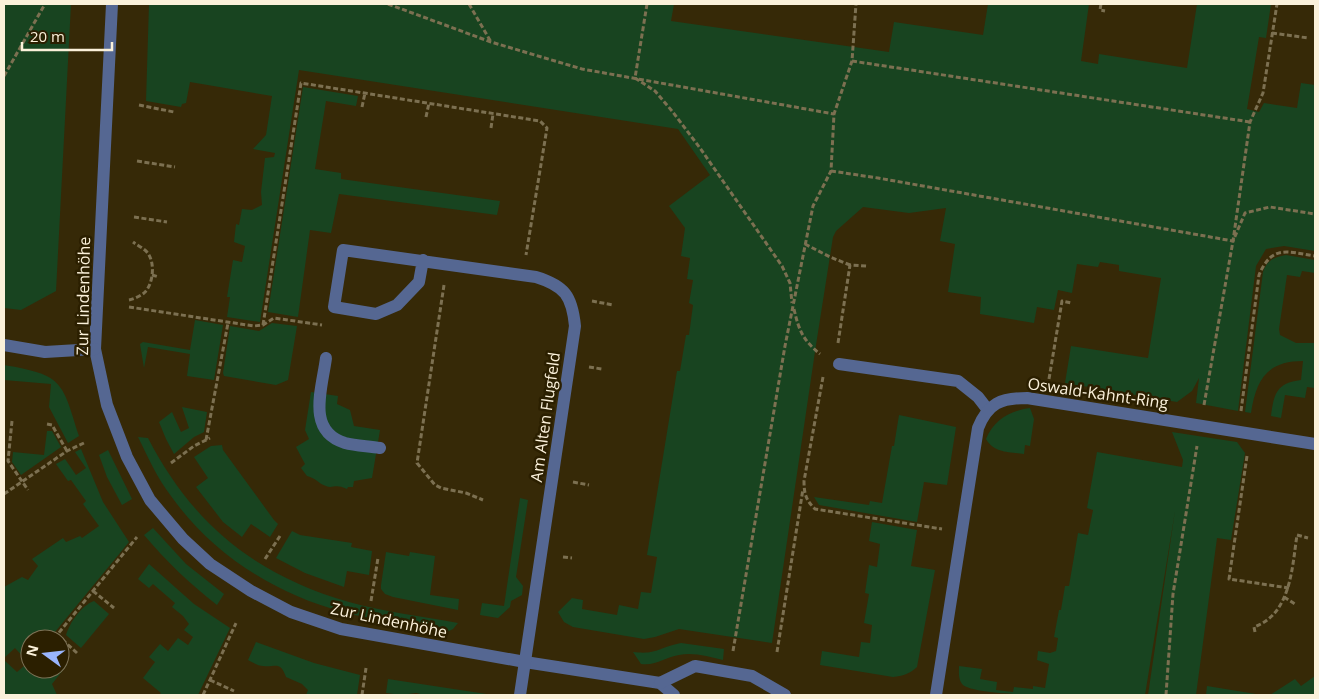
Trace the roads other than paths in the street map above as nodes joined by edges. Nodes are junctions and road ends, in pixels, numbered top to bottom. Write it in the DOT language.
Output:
graph roads {
  1 [pos="112,4"];
  2 [pos="423,260"];
  3 [pos="4,346"];
  4 [pos="95,349"];
  5 [pos="326,358"];
  6 [pos="839,364"];
  7 [pos="988,410"];
  8 [pos="1315,444"];
  9 [pos="380,448"];
  10 [pos="525,662"];
  11 [pos="660,683"];
  12 [pos="520,695"];
  13 [pos="674,695"];
  14 [pos="785,695"];
  15 [pos="936,695"];
  1 -- 4 [label="street, Zur Lindenhöhe"];
  2 -- 2 [label="street, Am Alten Flugfeld"];
  2 -- 10 [label="street, Am Alten Flugfeld"];
  3 -- 4 [label="street"];
  4 -- 10 [label="street, Zur Lindenhöhe"];
  5 -- 9 [label="street"];
  6 -- 7 [label="street"];
  7 -- 8 [label="street, Oswald-Kahnt-Ring"];
  7 -- 15 [label="street"];
  10 -- 11 [label="street, Zur Lindenhöhe"];
  10 -- 12 [label="street, Am Alten Flugfeld"];
  11 -- 13 [label="street"];
  11 -- 14 [label="street"];
}
